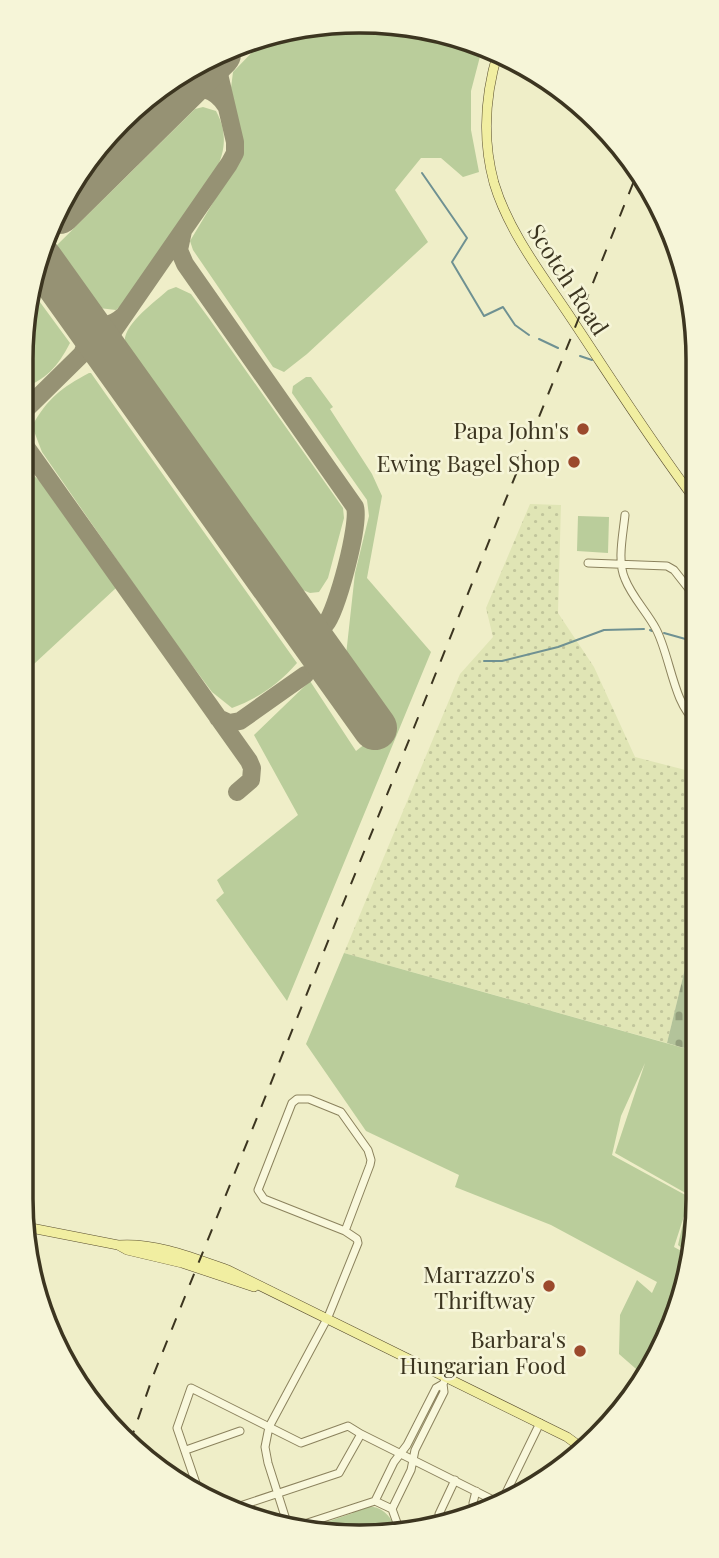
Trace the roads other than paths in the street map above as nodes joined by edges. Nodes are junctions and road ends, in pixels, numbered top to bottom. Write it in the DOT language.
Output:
graph roads {
  1 [pos="495,63"];
  2 [pos="686,483"];
  3 [pos="625,515"];
  4 [pos="588,563"];
  5 [pos="621,564"];
  6 [pos="686,585"];
  7 [pos="686,713"];
  8 [pos="35,1229"];
  9 [pos="345,1231"];
  10 [pos="328,1317"];
  11 [pos="445,1380"];
  12 [pos="540,1423"];
  13 [pos="268,1427"];
  14 [pos="240,1431"];
  15 [pos="361,1434"];
  16 [pos="576,1443"];
  17 [pos="186,1450"];
  18 [pos="402,1453"];
  19 [pos="413,1459"];
  20 [pos="455,1480"];
  21 [pos="196,1481"];
  22 [pos="506,1490"];
  23 [pos="477,1492"];
  24 [pos="278,1494"];
  25 [pos="490,1497"];
  26 [pos="375,1501"];
  27 [pos="246,1504"];
  28 [pos="473,1504"];
  29 [pos="392,1509"];
  30 [pos="439,1515"];
  31 [pos="285,1516"];
  32 [pos="313,1521"];
  33 [pos="397,1522"];
  1 -- 2 [label="main road, Scotch Road"];
  3 -- 5 [label="street"];
  4 -- 5 [label="street"];
  5 -- 6 [label="street"];
  5 -- 7 [label="street"];
  8 -- 10 [label="main road"];
  9 -- 9 [label="street"];
  9 -- 10 [label="street"];
  10 -- 11 [label="main road"];
  10 -- 13 [label="street"];
  11 -- 12 [label="main road"];
  11 -- 18 [label="street"];
  11 -- 19 [label="street"];
  12 -- 16 [label="main road"];
  12 -- 22 [label="street"];
  13 -- 15 [label="street"];
  13 -- 17 [label="street"];
  13 -- 24 [label="street"];
  14 -- 17 [label="street"];
  15 -- 18 [label="street"];
  15 -- 24 [label="street"];
  17 -- 21 [label="street"];
  18 -- 19 [label="street"];
  18 -- 26 [label="street"];
  19 -- 20 [label="street"];
  19 -- 29 [label="street"];
  20 -- 23 [label="street"];
  20 -- 30 [label="street"];
  23 -- 25 [label="street"];
  23 -- 28 [label="street"];
  24 -- 27 [label="street"];
  24 -- 31 [label="street"];
  26 -- 29 [label="street"];
  26 -- 32 [label="street"];
  29 -- 33 [label="street"];
}
